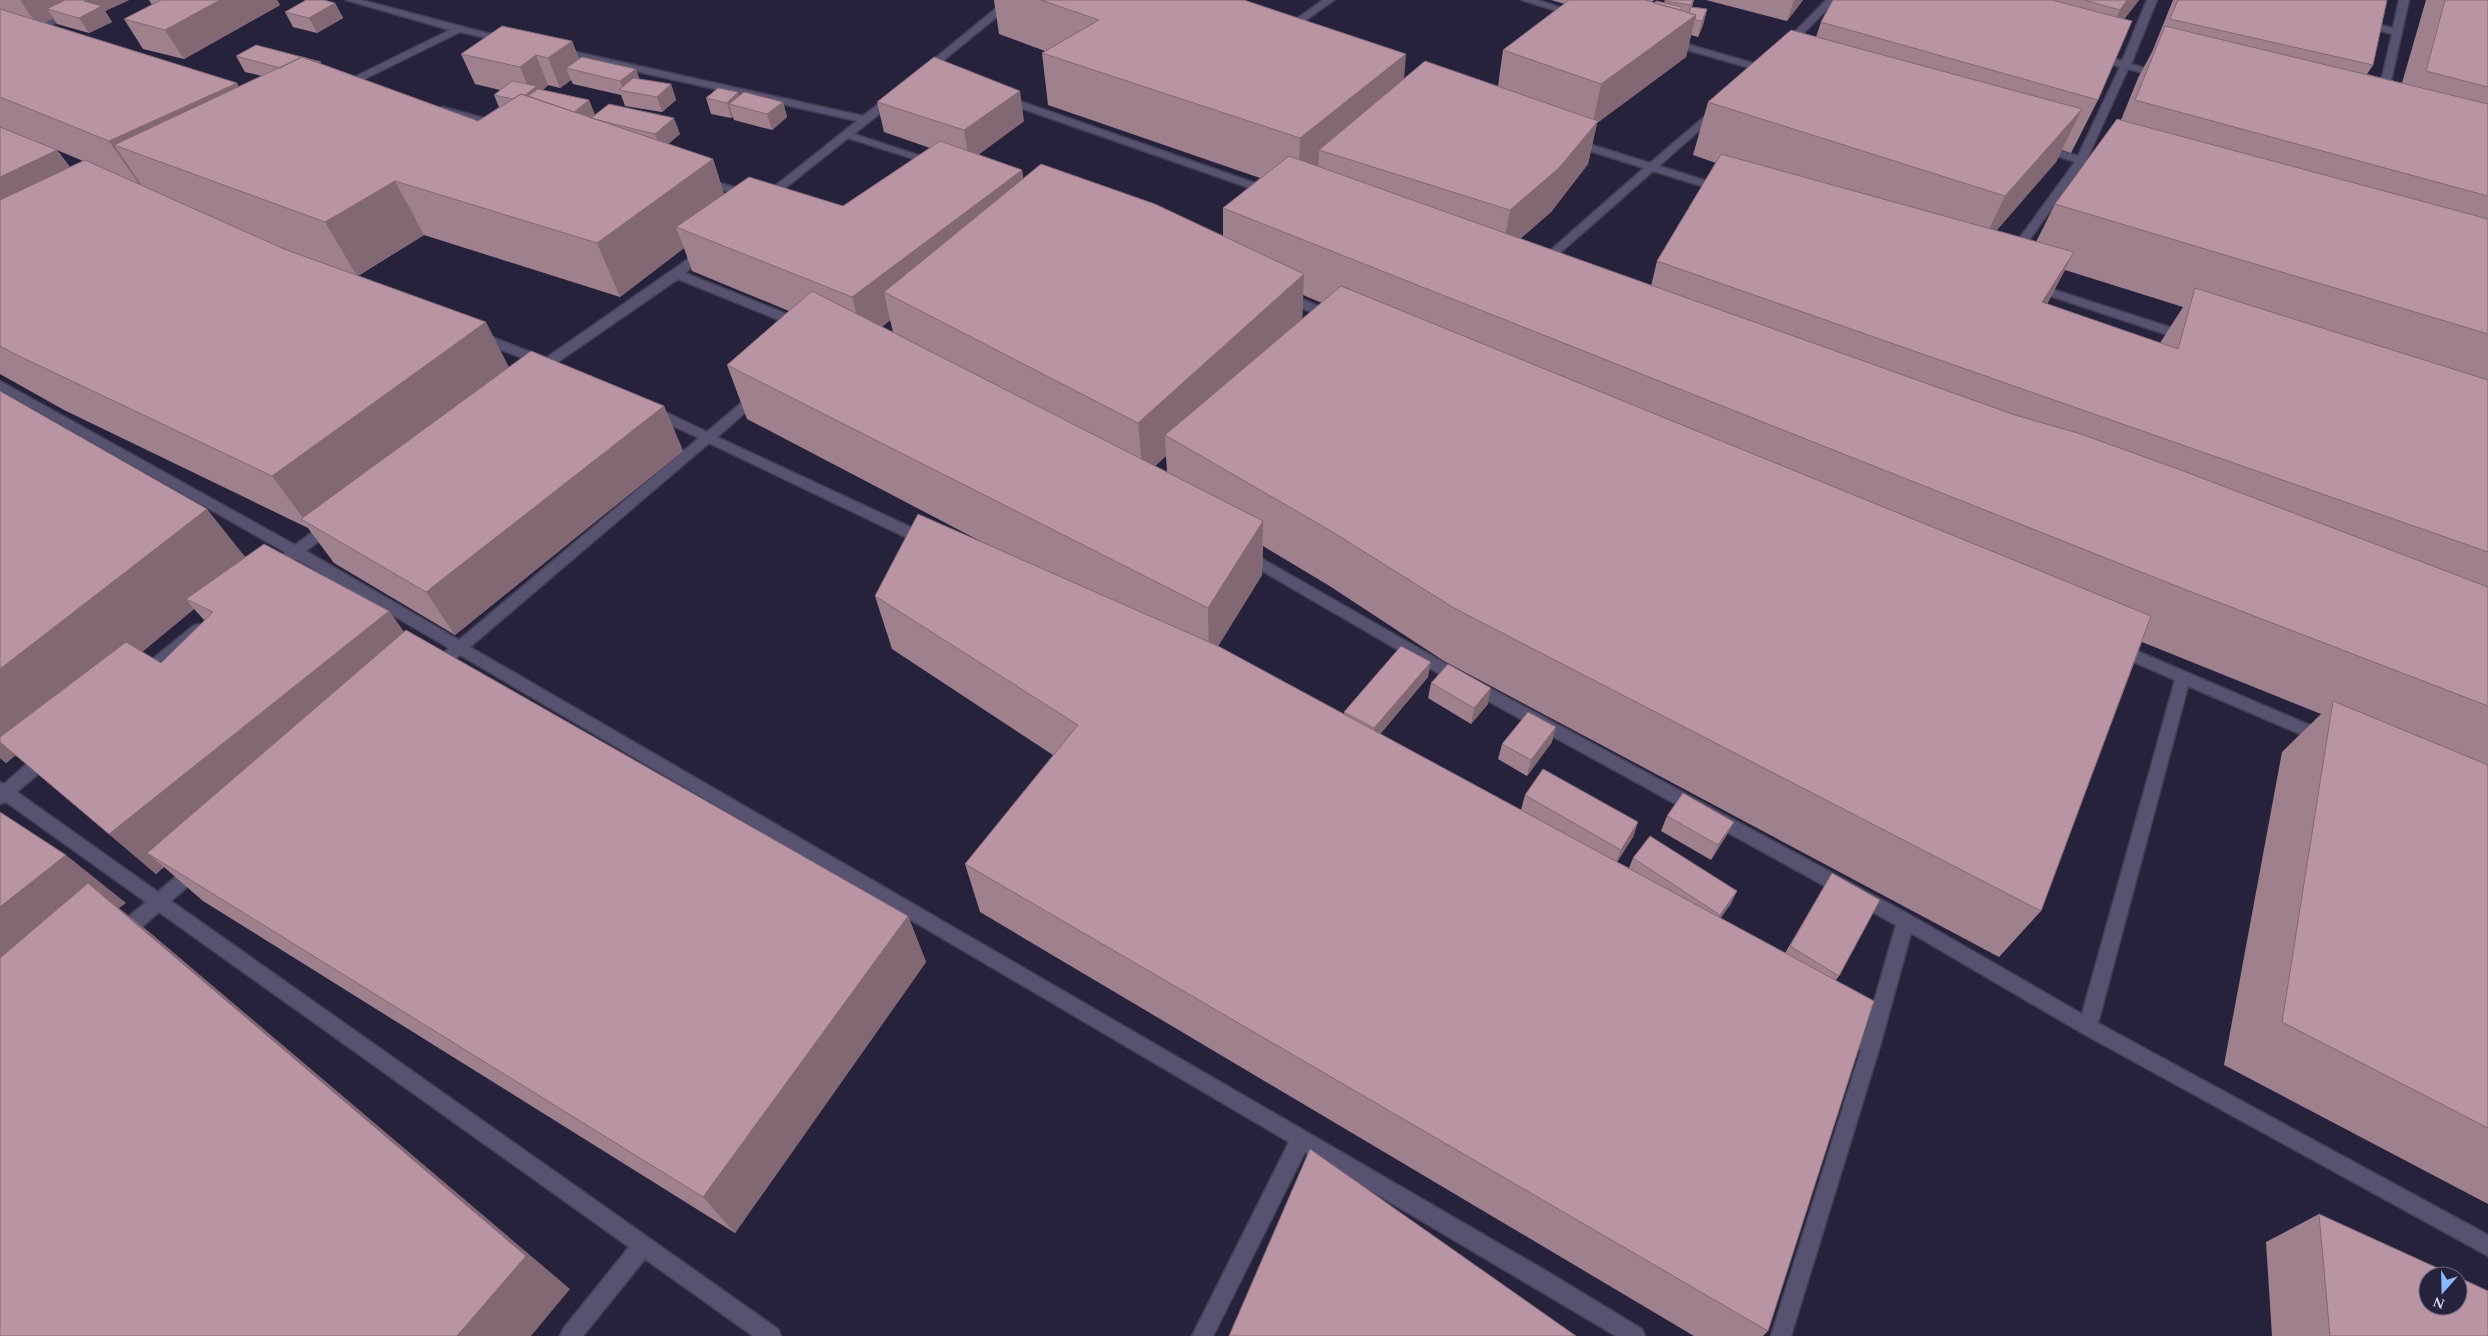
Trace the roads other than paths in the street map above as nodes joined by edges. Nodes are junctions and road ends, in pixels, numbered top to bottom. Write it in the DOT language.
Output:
graph roads {
  1 [pos="98,0"];
  2 [pos="351,0"];
  3 [pos="1012,0"];
  4 [pos="1329,0"];
  5 [pos="1527,0"];
  6 [pos="1831,0"];
  7 [pos="2152,0"];
  8 [pos="2404,0"];
  9 [pos="1584,16"];
  10 [pos="2349,21"];
  11 [pos="459,29"];
  12 [pos="7,32"];
  13 [pos="2397,32"];
  14 [pos="22,36"];
  15 [pos="1660,38"];
  16 [pos="1273,40"];
  17 [pos="41,42"];
  18 [pos="517,42"];
  19 [pos="0,47"];
  20 [pos="546,48"];
  21 [pos="2088,55"];
  22 [pos="1767,65"];
  23 [pos="2125,66"];
  24 [pos="926,74"];
  25 [pos="1782,74"];
  26 [pos="2172,77"];
  27 [pos="348,84"];
  28 [pos="367,89"];
  29 [pos="903,90"];
  30 [pos="330,92"];
  31 [pos="991,94"];
  32 [pos="1726,102"];
  33 [pos="433,107"];
  34 [pos="2379,109"];
  35 [pos="866,120"];
  36 [pos="509,128"];
  37 [pos="848,135"];
  38 [pos="1558,138"];
  39 [pos="2025,144"];
  40 [pos="2081,160"];
  41 [pos="950,167"];
  42 [pos="1650,167"];
  43 [pos="2119,171"];
  44 [pos="689,178"];
  45 [pos="1736,193"];
  46 [pos="1280,196"];
  47 [pos="714,243"];
  48 [pos="2009,260"];
  49 [pos="677,274"];
  50 [pos="1529,274"];
  51 [pos="2017,282"];
  52 [pos="1269,290"];
  53 [pos="1333,320"];
  54 [pos="817,331"];
  55 [pos="473,334"];
  56 [pos="2196,340"];
  57 [pos="547,363"];
  58 [pos="565,372"];
  59 [pos="531,375"];
  60 [pos="0,385"];
  61 [pos="768,386"];
  62 [pos="637,404"];
  63 [pos="709,437"];
  64 [pos="343,516"];
  65 [pos="1232,546"];
  66 [pos="943,548"];
  67 [pos="296,552"];
  68 [pos="280,564"];
  69 [pos="210,620"];
  70 [pos="2105,644"];
  71 [pos="459,647"];
  72 [pos="2183,677"];
  73 [pos="422,679"];
  74 [pos="133,683"];
  75 [pos="2336,742"];
  76 [pos="57,747"];
  77 [pos="2,793"];
  78 [pos="210,857"];
  79 [pos="157,902"];
  80 [pos="1906,921"];
  81 [pos="107,946"];
  82 [pos="1828,1022"];
  83 [pos="2088,1027"];
  84 [pos="1871,1046"];
  85 [pos="1301,1139"];
  86 [pos="643,1246"];
  87 [pos="2488,1246"];
  88 [pos="570,1336"];
  89 [pos="770,1336"];
  90 [pos="1202,1336"];
  91 [pos="1635,1336"];
  92 [pos="1781,1336"];
  1 -- 14 [label="street"];
  2 -- 11 [label="street"];
  3 -- 24 [label="street"];
  4 -- 16 [label="street"];
  5 -- 9 [label="street"];
  6 -- 22 [label="street"];
  7 -- 23 [label="street"];
  8 -- 13 [label="street"];
  10 -- 13 [label="street"];
  11 -- 18 [label="street"];
  11 -- 27 [label="street"];
  12 -- 14 [label="street"];
  13 -- 34 [label="street"];
  14 -- 17 [label="street"];
  14 -- 19 [label="street"];
  15 -- 22 [label="street"];
  20 -- 35 [label="street"];
  21 -- 23 [label="street"];
  22 -- 25 [label="street"];
  23 -- 26 [label="street"];
  23 -- 40 [label="street"];
  27 -- 28 [label="street"];
  27 -- 30 [label="street"];
  29 -- 35 [label="street"];
  31 -- 46 [label="street"];
  32 -- 42 [label="street"];
  33 -- 36 [label="street"];
  35 -- 37 [label="street"];
  37 -- 41 [label="street"];
  37 -- 44 [label="street"];
  38 -- 42 [label="street"];
  39 -- 40 [label="street"];
  40 -- 43 [label="street"];
  40 -- 48 [label="street"];
  42 -- 45 [label="street"];
  42 -- 50 [label="street"];
  47 -- 49 [label="street"];
  49 -- 54 [label="street"];
  49 -- 57 [label="street"];
  51 -- 56 [label="street"];
  52 -- 53 [label="street"];
  55 -- 57 [label="street"];
  57 -- 58 [label="street"];
  57 -- 59 [label="street"];
  60 -- 67 [label="street"];
  61 -- 63 [label="street"];
  62 -- 63 [label="street"];
  63 -- 66 [label="street"];
  63 -- 71 [label="street"];
  64 -- 67 [label="street"];
  65 -- 80 [label="street"];
  67 -- 68 [label="street"];
  67 -- 71 [label="street"];
  69 -- 74 [label="street"];
  70 -- 72 [label="street"];
  71 -- 73 [label="street"];
  71 -- 85 [label="street"];
  72 -- 75 [label="street"];
  72 -- 83 [label="street"];
  76 -- 77 [label="street"];
  77 -- 79 [label="street"];
  78 -- 79 [label="street"];
  79 -- 81 [label="street"];
  79 -- 86 [label="street"];
  80 -- 83 [label="street"];
  80 -- 84 [label="street"];
  82 -- 84 [label="street"];
  83 -- 87 [label="street"];
  84 -- 92 [label="street"];
  85 -- 90 [label="street"];
  85 -- 91 [label="street"];
  86 -- 88 [label="street"];
  86 -- 89 [label="street"];
}
